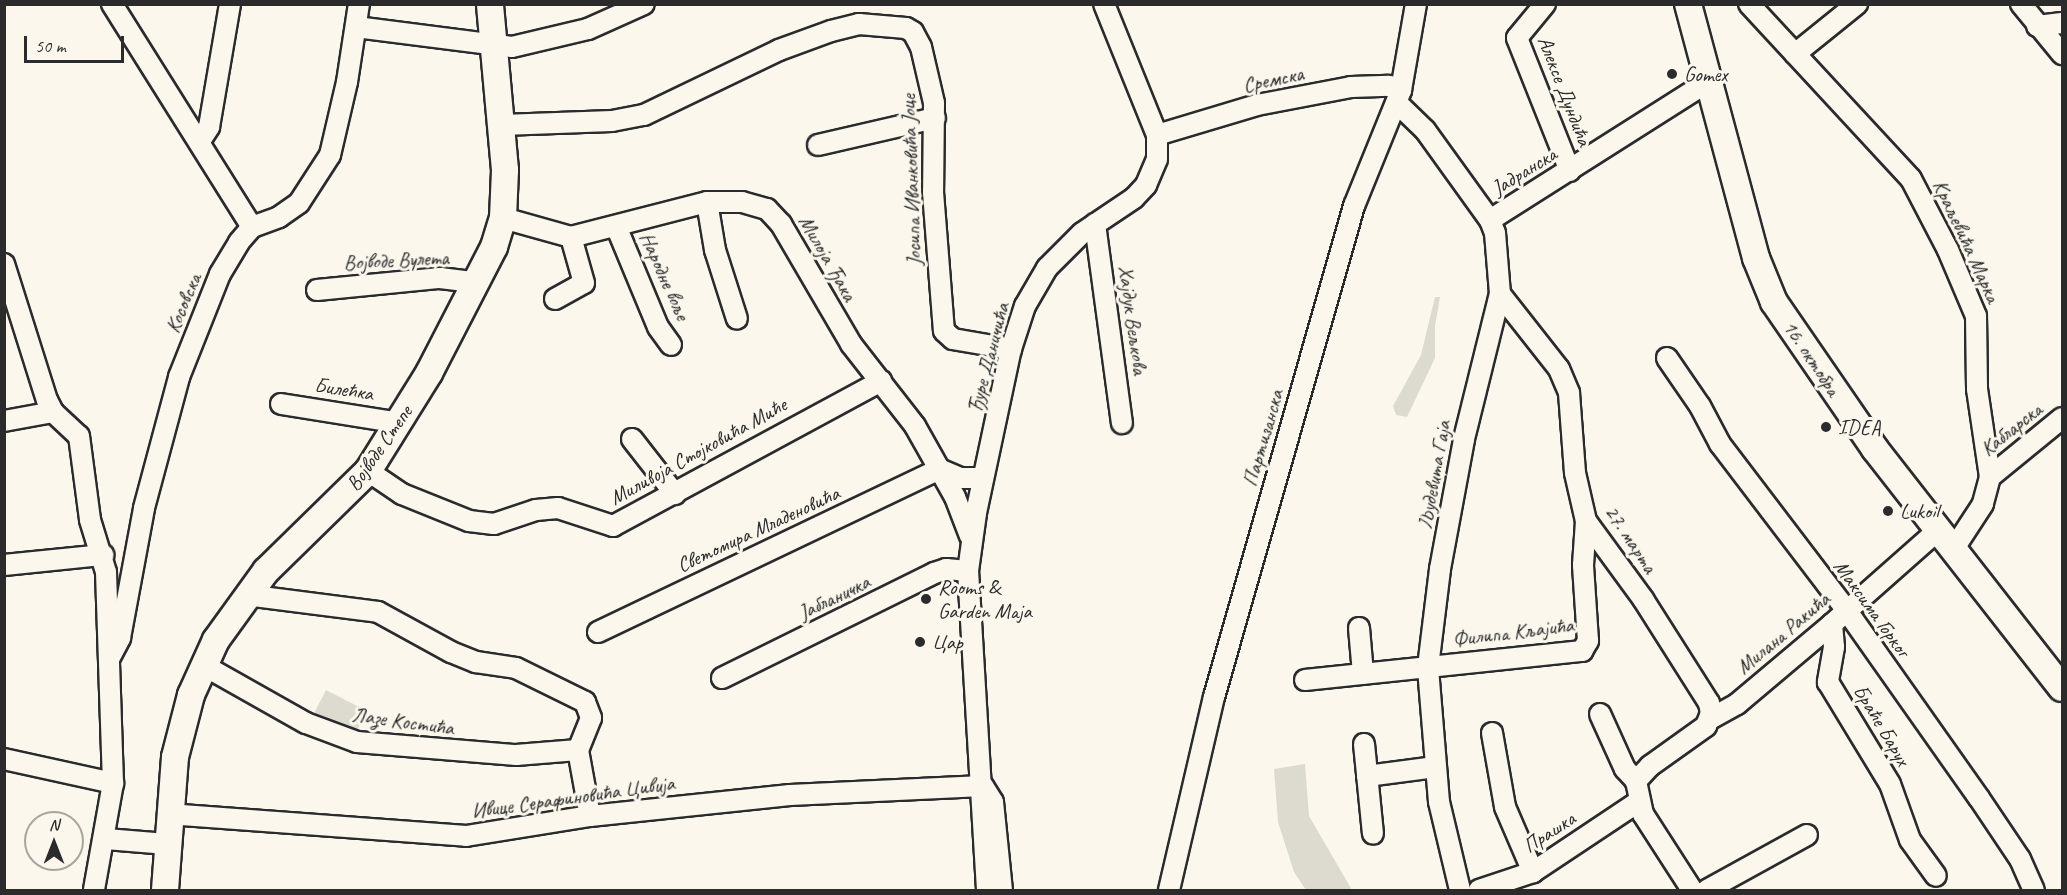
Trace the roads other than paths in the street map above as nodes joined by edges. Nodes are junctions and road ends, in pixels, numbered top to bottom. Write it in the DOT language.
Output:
graph roads {
  1 [pos="112,4"];
  2 [pos="230,4"];
  3 [pos="359,4"];
  4 [pos="490,4"];
  5 [pos="644,4"];
  6 [pos="1104,4"];
  7 [pos="1416,4"];
  8 [pos="1545,4"];
  9 [pos="1688,4"];
  10 [pos="1749,4"];
  11 [pos="1857,4"];
  12 [pos="2021,4"];
  13 [pos="2062,23"];
  14 [pos="2037,26"];
  15 [pos="356,27"];
  16 [pos="492,45"];
  17 [pos="1795,54"];
  18 [pos="2062,54"];
  19 [pos="1709,81"];
  20 [pos="1399,97"];
  21 [pos="935,118"];
  22 [pos="502,125"];
  23 [pos="1156,135"];
  24 [pos="200,141"];
  25 [pos="818,145"];
  26 [pos="1570,171"];
  27 [pos="706,202"];
  28 [pos="503,218"];
  29 [pos="1490,220"];
  30 [pos="1095,224"];
  31 [pos="616,226"];
  32 [pos="252,227"];
  33 [pos="571,237"];
  34 [pos="4,264"];
  35 [pos="478,283"];
  36 [pos="317,290"];
  37 [pos="1500,294"];
  38 [pos="555,298"];
  39 [pos="738,319"];
  40 [pos="671,345"];
  41 [pos="1011,350"];
  42 [pos="1667,358"];
  43 [pos="881,381"];
  44 [pos="281,404"];
  45 [pos="53,412"];
  46 [pos="4,421"];
  47 [pos="2061,421"];
  48 [pos="399,423"];
  49 [pos="1122,423"];
  50 [pos="632,439"];
  51 [pos="939,468"];
  52 [pos="368,471"];
  53 [pos="1990,477"];
  54 [pos="983,478"];
  55 [pos="675,494"];
  56 [pos="1586,521"];
  57 [pos="972,540"];
  58 [pos="1945,541"];
  59 [pos="104,555"];
  60 [pos="4,565"];
  61 [pos="968,571"];
  62 [pos="246,595"];
  63 [pos="1840,618"];
  64 [pos="1359,628"];
  65 [pos="598,632"];
  66 [pos="109,659"];
  67 [pos="203,666"];
  68 [pos="1428,667"];
  69 [pos="1363,674"];
  70 [pos="722,678"];
  71 [pos="1305,680"];
  72 [pos="2062,688"];
  73 [pos="1600,714"];
  74 [pos="1710,719"];
  75 [pos="1492,733"];
  76 [pos="1364,744"];
  77 [pos="578,750"];
  78 [pos="4,759"];
  79 [pos="1435,767"];
  80 [pos="1367,776"];
  81 [pos="1636,781"];
  82 [pos="113,783"];
  83 [pos="983,786"];
  84 [pos="1638,802"];
  85 [pos="168,814"];
  86 [pos="590,816"];
  87 [pos="1373,834"];
  88 [pos="1808,834"];
  89 [pos="105,839"];
  90 [pos="167,844"];
  91 [pos="1533,872"];
  92 [pos="1936,876"];
  93 [pos="94,891"];
  94 [pos="165,891"];
  95 [pos="987,891"];
  96 [pos="1002,891"];
  97 [pos="1169,891"];
  98 [pos="1460,891"];
  99 [pos="1479,891"];
  100 [pos="1692,891"];
  101 [pos="1707,891"];
  102 [pos="2034,891"];
  1 -- 24 [label="street"];
  2 -- 24 [label="street"];
  3 -- 15 [label="street"];
  4 -- 16 [label="main road, Војводе Степе"];
  5 -- 16 [label="street"];
  6 -- 23 [label="street, Ђуре Даничића"];
  7 -- 20 [label="street, Партизанска"];
  8 -- 26 [label="street, Алексе Дундића"];
  9 -- 19 [label="main road, 16. октобра"];
  10 -- 17 [label="street, Краљевића Марка"];
  11 -- 17 [label="street"];
  12 -- 14 [label="street"];
  13 -- 14 [label="street"];
  14 -- 18 [label="street"];
  15 -- 16 [label="street"];
  15 -- 32 [label="street"];
  16 -- 22 [label="main road, Војводе Степе"];
  17 -- 53 [label="street, Краљевића Марка"];
  19 -- 26 [label="street, Јадранска"];
  19 -- 58 [label="main road, 16. октобра"];
  20 -- 23 [label="street, Сремска"];
  20 -- 29 [label="street, Јадранска"];
  20 -- 97 [label="street, Партизанска"];
  21 -- 22 [label="street, Јосипа Иванковића Јоце"];
  21 -- 25 [label="street"];
  21 -- 41 [label="street, Јосипа Иванковића Јоце"];
  22 -- 28 [label="main road, Војводе Степе"];
  23 -- 30 [label="street, Ђуре Даничића"];
  24 -- 32 [label="street"];
  26 -- 29 [label="street, Јадранска"];
  27 -- 31 [label="street, Милоја Ђака"];
  27 -- 39 [label="street"];
  27 -- 43 [label="street, Милоја Ђака"];
  28 -- 33 [label="street, Милоја Ђака"];
  28 -- 35 [label="main road, Војводе Степе"];
  29 -- 37 [label="street"];
  30 -- 41 [label="street, Ђуре Даничића"];
  30 -- 49 [label="street, Хајдук Вељкова"];
  31 -- 33 [label="street, Милоја Ђака"];
  31 -- 40 [label="street, Народне воље"];
  32 -- 66 [label="street, Косовска"];
  33 -- 38 [label="street"];
  34 -- 45 [label="street"];
  35 -- 36 [label="street, Војводе Вулета"];
  35 -- 48 [label="main road, Војводе Степе"];
  37 -- 56 [label="street, 27. марта"];
  37 -- 68 [label="street, Људевита Гаја"];
  41 -- 54 [label="street, Ђуре Даничића"];
  42 -- 63 [label="street, Максима Горког"];
  43 -- 51 [label="street, Милоја Ђака"];
  43 -- 55 [label="street, Миливоја Стојковића Миће"];
  44 -- 48 [label="street, Билећка"];
  45 -- 46 [label="street"];
  45 -- 59 [label="street, Косовска"];
  47 -- 53 [label="street, Кабларска"];
  48 -- 52 [label="main road, Војводе Степе"];
  50 -- 55 [label="street"];
  51 -- 54 [label="street"];
  51 -- 57 [label="street, Милоја Ђака"];
  51 -- 65 [label="street, Светомира Младеновића"];
  52 -- 55 [label="street, Миливоја Стојковића Миће"];
  52 -- 62 [label="main road, Војводе Степе"];
  53 -- 58 [label="street, Краљевића Марка"];
  54 -- 57 [label="street, Ђуре Даничића"];
  56 -- 68 [label="street, Филипа Кљајића"];
  56 -- 74 [label="street, 27. марта"];
  57 -- 61 [label="street, Ђуре Даничића"];
  58 -- 63 [label="street, Милана Ракића"];
  58 -- 72 [label="main road, 16. октобра"];
  59 -- 60 [label="street"];
  59 -- 66 [label="street, Косовска"];
  61 -- 70 [label="street, Јабланичка"];
  61 -- 83 [label="street, Ђуре Даничића"];
  62 -- 67 [label="main road, Војводе Степе"];
  62 -- 77 [label="street"];
  63 -- 74 [label="street, Милана Ракића"];
  63 -- 92 [label="street, Браће Барух"];
  63 -- 102 [label="street, Максима Горког"];
  64 -- 69 [label="street"];
  66 -- 82 [label="street, Косовска"];
  67 -- 77 [label="street, Лазе Костића"];
  67 -- 85 [label="main road, Војводе Степе"];
  68 -- 69 [label="street"];
  68 -- 79 [label="street, Људевита Гаја"];
  69 -- 71 [label="street"];
  73 -- 81 [label="street"];
  74 -- 81 [label="street"];
  75 -- 91 [label="street"];
  76 -- 80 [label="street"];
  77 -- 86 [label="street"];
  78 -- 82 [label="street"];
  79 -- 80 [label="street"];
  79 -- 98 [label="street, Људевита Гаја"];
  80 -- 87 [label="street"];
  81 -- 84 [label="street"];
  82 -- 89 [label="street, Косовска"];
  83 -- 86 [label="street, Ивице Серафиновића Цивија"];
  83 -- 95 [label="street, Ђуре Даничића"];
  83 -- 96 [label="street, Ђуре Даничића"];
  84 -- 91 [label="street, Прашка"];
  84 -- 100 [label="street"];
  85 -- 86 [label="street, Ивице Серафиновића Цивија"];
  85 -- 90 [label="main road, Војводе Степе"];
  88 -- 101 [label="street"];
  89 -- 90 [label="street"];
  89 -- 93 [label="street, Косовска"];
  90 -- 94 [label="main road, Војводе Степе"];
  91 -- 99 [label="street, Прашка"];
}
